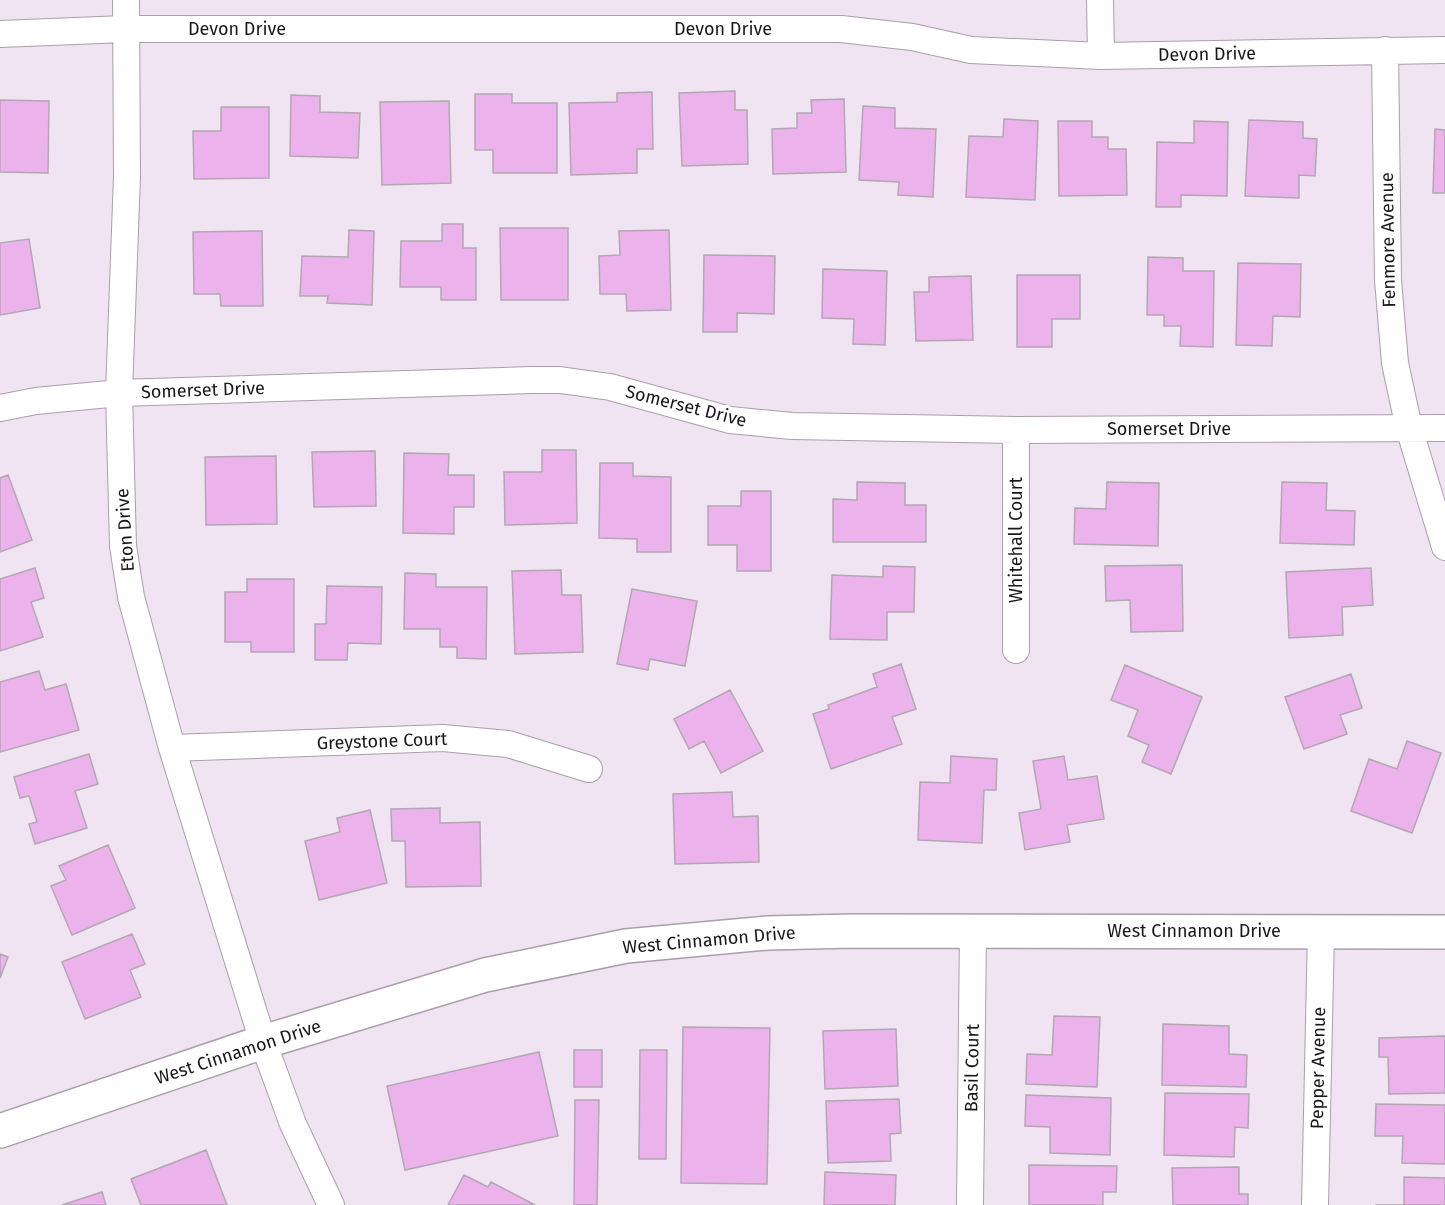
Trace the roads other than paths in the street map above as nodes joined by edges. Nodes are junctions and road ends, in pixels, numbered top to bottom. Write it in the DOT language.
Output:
graph roads {
  1 [pos="126,0"];
  2 [pos="1100,0"];
  3 [pos="125,28"];
  4 [pos="0,34"];
  5 [pos="1385,50"];
  6 [pos="1445,50"];
  7 [pos="1101,56"];
  8 [pos="119,393"];
  9 [pos="0,408"];
  10 [pos="1409,428"];
  11 [pos="1445,428"];
  12 [pos="1016,430"];
  13 [pos="1445,547"];
  14 [pos="1016,650"];
  15 [pos="172,748"];
  16 [pos="589,769"];
  17 [pos="973,930"];
  18 [pos="1321,931"];
  19 [pos="1445,932"];
  20 [pos="263,1042"];
  21 [pos="0,1131"];
  22 [pos="331,1205"];
  23 [pos="970,1205"];
  24 [pos="1315,1205"];
  1 -- 3 [label="street, Eton Drive"];
  2 -- 7 [label="street"];
  3 -- 4 [label="street, Devon Drive"];
  3 -- 7 [label="street, Devon Drive"];
  3 -- 8 [label="street, Eton Drive"];
  5 -- 6 [label="street, Devon Drive"];
  5 -- 7 [label="street, Devon Drive"];
  5 -- 10 [label="street, Fenmore Avenue"];
  8 -- 9 [label="street, Somerset Drive"];
  8 -- 12 [label="street, Somerset Drive"];
  8 -- 15 [label="street, Eton Drive"];
  10 -- 11 [label="street, Somerset Drive"];
  10 -- 12 [label="street, Somerset Drive"];
  10 -- 13 [label="street, Fenmore Avenue"];
  12 -- 14 [label="street, Whitehall Court"];
  15 -- 16 [label="street, Greystone Court"];
  15 -- 20 [label="street, Eton Drive"];
  17 -- 18 [label="main road, West Cinnamon Drive"];
  17 -- 20 [label="main road, West Cinnamon Drive"];
  17 -- 23 [label="street, Basil Court"];
  18 -- 19 [label="main road, West Cinnamon Drive"];
  18 -- 24 [label="street, Pepper Avenue"];
  20 -- 21 [label="main road, West Cinnamon Drive"];
  20 -- 22 [label="street, Eton Drive"];
}
